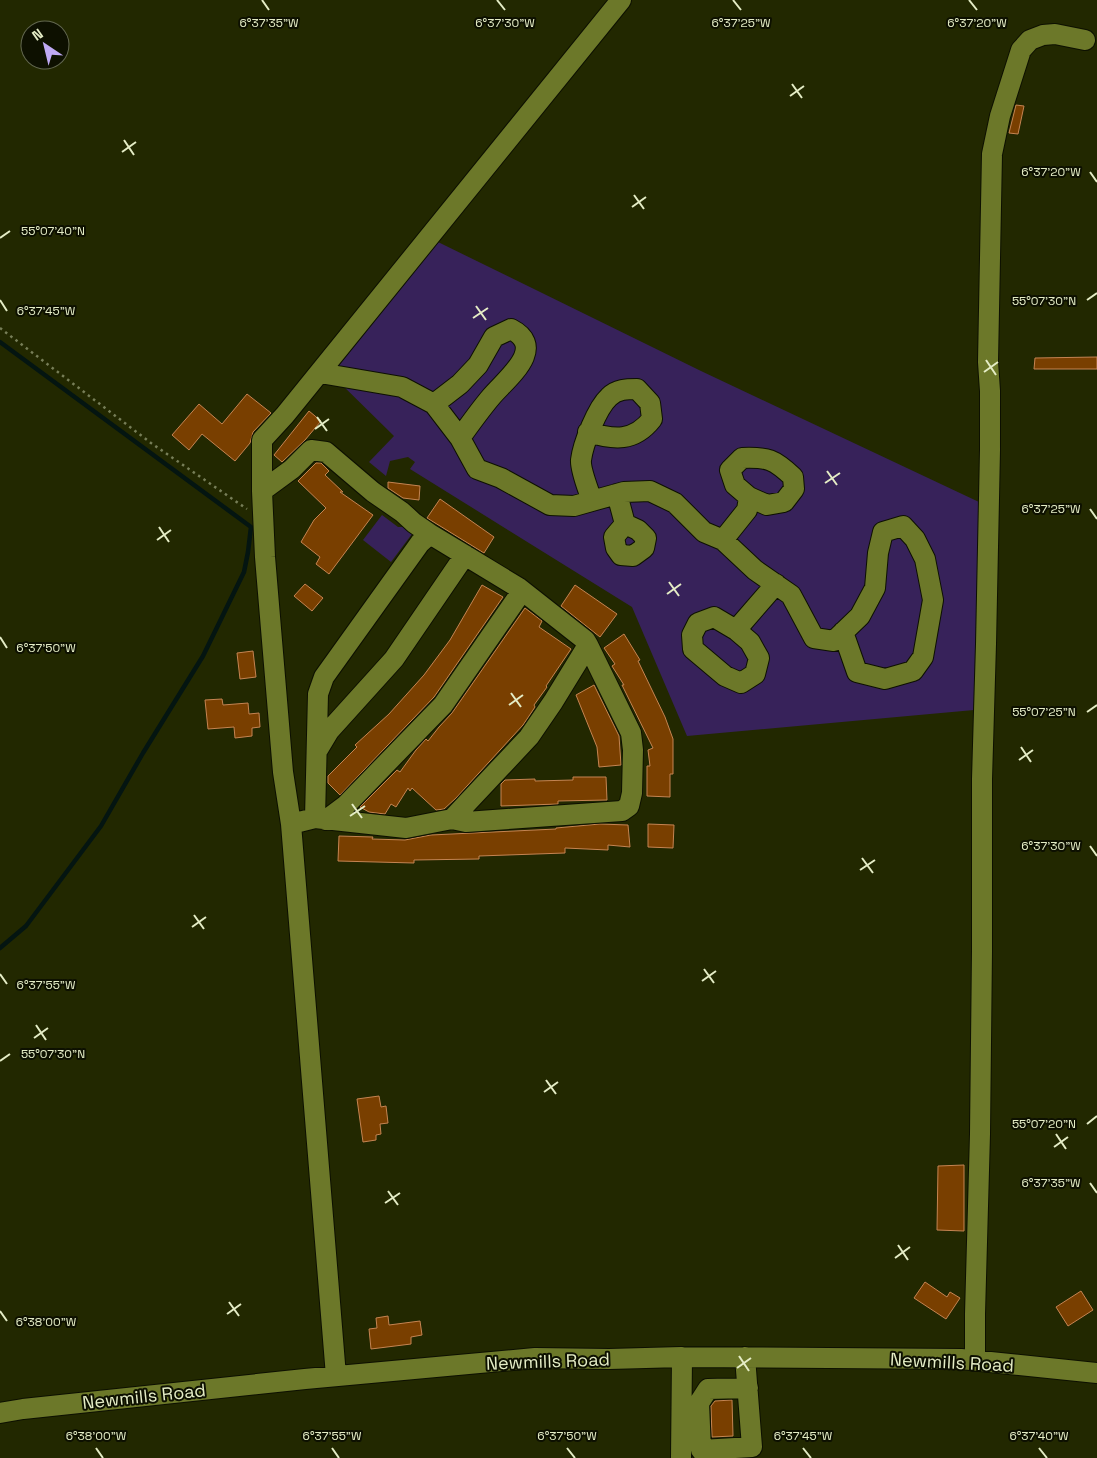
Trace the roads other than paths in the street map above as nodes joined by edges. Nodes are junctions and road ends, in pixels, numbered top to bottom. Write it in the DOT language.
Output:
graph roads {
  1 [pos="621,0"];
  2 [pos="1085,40"];
  3 [pos="320,373"];
  4 [pos="434,404"];
  5 [pos="588,432"];
  6 [pos="460,438"];
  7 [pos="262,491"];
  8 [pos="617,494"];
  9 [pos="749,497"];
  10 [pos="592,501"];
  11 [pos="625,524"];
  12 [pos="430,534"];
  13 [pos="723,540"];
  14 [pos="465,555"];
  15 [pos="776,584"];
  16 [pos="522,590"];
  17 [pos="736,630"];
  18 [pos="843,632"];
  19 [pos="588,645"];
  20 [pos="317,751"];
  21 [pos="321,819"];
  22 [pos="452,819"];
  23 [pos="291,824"];
  24 [pos="682,1357"];
  25 [pos="745,1357"];
  26 [pos="975,1361"];
  27 [pos="1097,1373"];
  28 [pos="336,1376"];
  29 [pos="748,1388"];
  30 [pos="0,1413"];
  31 [pos="681,1458"];
  1 -- 3 [label="street"];
  2 -- 26 [label="street"];
  3 -- 4 [label="street"];
  3 -- 7 [label="street"];
  4 -- 6 [label="street"];
  4 -- 6 [label="street"];
  5 -- 10 [label="street"];
  6 -- 10 [label="street"];
  7 -- 12 [label="street"];
  7 -- 23 [label="street"];
  8 -- 10 [label="street"];
  8 -- 11 [label="street"];
  8 -- 13 [label="street"];
  9 -- 13 [label="street"];
  12 -- 14 [label="street"];
  12 -- 20 [label="street"];
  13 -- 15 [label="street"];
  14 -- 16 [label="street"];
  14 -- 20 [label="street"];
  15 -- 17 [label="street"];
  15 -- 18 [label="street"];
  16 -- 19 [label="street"];
  16 -- 21 [label="street"];
  18 -- 18 [label="street"];
  19 -- 22 [label="street"];
  19 -- 22 [label="street"];
  20 -- 21 [label="street"];
  21 -- 22 [label="street"];
  21 -- 23 [label="street"];
  23 -- 28 [label="street"];
  24 -- 25 [label="street, Newmills Road"];
  24 -- 28 [label="street, Newmills Road"];
  24 -- 31 [label="street"];
  25 -- 26 [label="street, Newmills Road"];
  25 -- 29 [label="street"];
  26 -- 27 [label="street, Newmills Road"];
  28 -- 30 [label="street, Newmills Road"];
}
